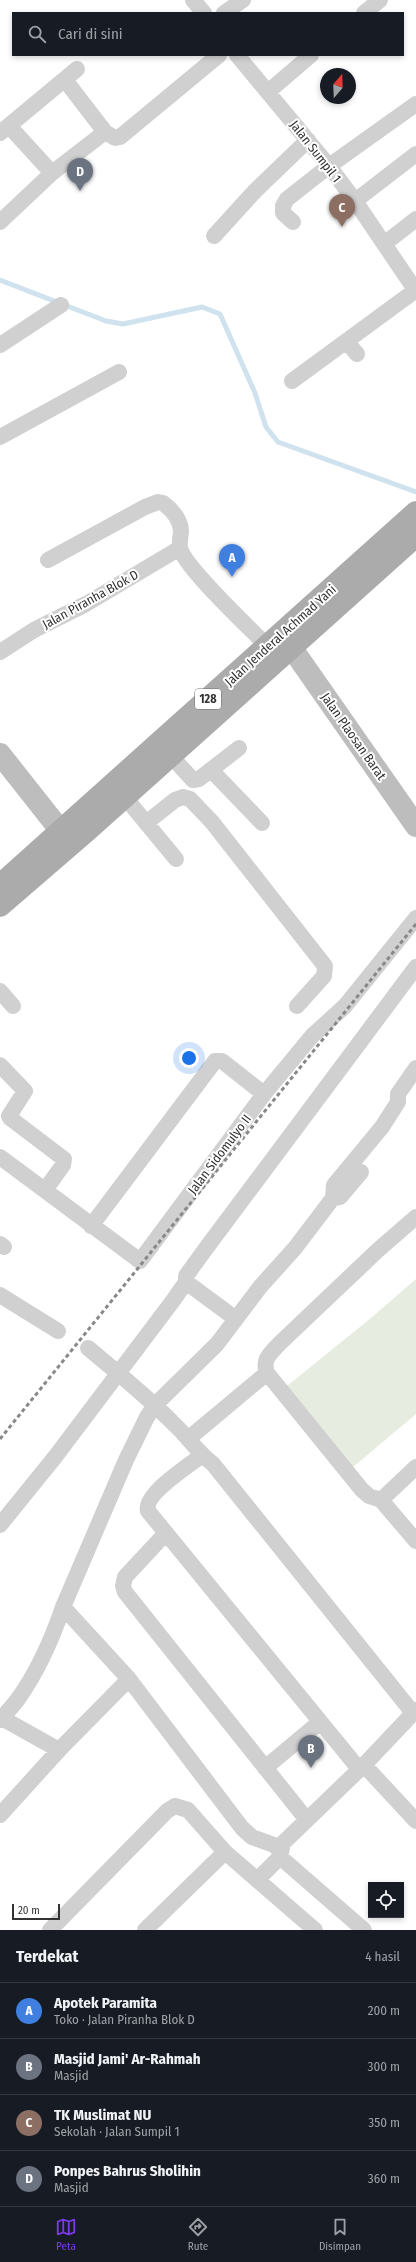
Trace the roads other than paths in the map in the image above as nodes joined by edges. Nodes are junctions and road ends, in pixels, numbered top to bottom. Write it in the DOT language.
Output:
graph roads {
  1 [pos="193,0"];
  2 [pos="243,0"];
  3 [pos="380,0"];
  4 [pos="203,12"];
  5 [pos="225,12"];
  6 [pos="365,12"];
  7 [pos="218,56"];
  8 [pos="238,56"];
  9 [pos="310,56"];
  10 [pos="77,69"];
  11 [pos="65,80"];
  12 [pos="269,91"];
  13 [pos="416,104"];
  14 [pos="4,130"];
  15 [pos="104,132"];
  16 [pos="308,140"];
  17 [pos="416,154"];
  18 [pos="329,166"];
  19 [pos="52,173"];
  20 [pos="356,201"];
  21 [pos="416,219"];
  22 [pos="0,222"];
  23 [pos="293,222"];
  24 [pos="214,236"];
  25 [pos="384,244"];
  26 [pos="416,291"];
  27 [pos="61,305"];
  28 [pos="346,341"];
  29 [pos="0,346"];
  30 [pos="357,354"];
  31 [pos="119,372"];
  32 [pos="292,382"];
  33 [pos="0,437"];
  34 [pos="416,512"];
  35 [pos="416,536"];
  36 [pos="180,548"];
  37 [pos="48,560"];
  38 [pos="267,646"];
  39 [pos="291,647"];
  40 [pos="0,652"];
  41 [pos="239,748"];
  42 [pos="0,754"];
  43 [pos="170,755"];
  44 [pos="212,772"];
  45 [pos="124,796"];
  46 [pos="146,823"];
  47 [pos="262,823"];
  48 [pos="416,826"];
  49 [pos="60,830"];
  50 [pos="176,859"];
  51 [pos="0,885"];
  52 [pos="0,906"];
  53 [pos="416,918"];
  54 [pos="416,967"];
  55 [pos="0,991"];
  56 [pos="13,1006"];
  57 [pos="297,1006"];
  58 [pos="0,1065"];
  59 [pos="416,1068"];
  60 [pos="264,1094"];
  61 [pos="0,1157"];
  62 [pos="361,1172"];
  63 [pos="45,1190"];
  64 [pos="333,1198"];
  65 [pos="416,1217"];
  66 [pos="91,1226"];
  67 [pos="186,1282"];
  68 [pos="0,1295"];
  69 [pos="236,1319"];
  70 [pos="58,1331"];
  71 [pos="88,1348"];
  72 [pos="117,1372"];
  73 [pos="267,1373"];
  74 [pos="155,1405"];
  75 [pos="188,1439"];
  76 [pos="201,1456"];
  77 [pos="416,1467"];
  78 [pos="381,1500"];
  79 [pos="0,1525"];
  80 [pos="166,1533"];
  81 [pos="416,1541"];
  82 [pos="63,1607"];
  83 [pos="129,1679"];
  84 [pos="415,1711"];
  85 [pos="0,1718"];
  86 [pos="320,1722"];
  87 [pos="59,1750"];
  88 [pos="361,1767"];
  89 [pos="265,1768"];
  90 [pos="0,1814"];
  91 [pos="306,1820"];
  92 [pos="416,1821"];
  93 [pos="225,1852"];
  94 [pos="280,1854"];
  95 [pos="257,1880"];
  96 [pos="154,1927"];
  97 [pos="50,1930"];
  98 [pos="315,1930"];
  99 [pos="364,1930"];
  1 -- 4 [label="street"];
  2 -- 5 [label="street"];
  3 -- 6 [label="street"];
  7 -- 15 [label="street"];
  8 -- 12 [label="street, Jalan Sumpil 1"];
  9 -- 12 [label="street"];
  10 -- 11 [label="street"];
  11 -- 14 [label="street"];
  11 -- 15 [label="street"];
  12 -- 16 [label="street, Jalan Sumpil 1"];
  13 -- 18 [label="street"];
  14 -- 19 [label="street"];
  15 -- 19 [label="street"];
  16 -- 18 [label="street, Jalan Sumpil 1"];
  16 -- 24 [label="street"];
  17 -- 20 [label="street"];
  18 -- 20 [label="street, Jalan Sumpil 1"];
  18 -- 23 [label="street"];
  19 -- 22 [label="street"];
  20 -- 25 [label="street, Jalan Sumpil 1"];
  21 -- 25 [label="street"];
  25 -- 26 [label="street, Jalan Sumpil 1"];
  26 -- 28 [label="street"];
  27 -- 29 [label="street"];
  28 -- 30 [label="street"];
  28 -- 32 [label="street"];
  31 -- 33 [label="street"];
  34 -- 38 [label="main road, Jalan Jenderal Achmad Yani / 128"];
  35 -- 39 [label="main road, Jalan Jenderal Achmad Yani / 128"];
  36 -- 37 [label="street"];
  36 -- 38 [label="street"];
  36 -- 40 [label="street, Jalan Piranha Blok D"];
  38 -- 49 [label="main road, Jalan Jenderal Achmad Yani / 128"];
  39 -- 43 [label="main road, Jalan Jenderal Achmad Yani / 128"];
  39 -- 48 [label="street, Jalan Plaosan Barat"];
  41 -- 44 [label="street"];
  42 -- 49 [label="street"];
  43 -- 44 [label="street"];
  43 -- 45 [label="main road, Jalan Jenderal Achmad Yani / 128"];
  44 -- 47 [label="street"];
  45 -- 46 [label="street"];
  45 -- 52 [label="main road, Jalan Jenderal Achmad Yani / 128"];
  46 -- 50 [label="street"];
  46 -- 57 [label="street"];
  49 -- 51 [label="main road, Jalan Jenderal Achmad Yani / 128"];
  53 -- 60 [label="street, Jalan Sidomulyo II"];
  54 -- 67 [label="street"];
  55 -- 56 [label="street"];
  58 -- 63 [label="street"];
  59 -- 64 [label="street"];
  60 -- 66 [label="street"];
  60 -- 66 [label="street, Jalan Sidomulyo II"];
  61 -- 63 [label="street, Jalan Sidomulyo II"];
  62 -- 64 [label="street"];
  63 -- 66 [label="street, Jalan Sidomulyo II"];
  64 -- 69 [label="street"];
  65 -- 73 [label="street"];
  67 -- 69 [label="street"];
  67 -- 72 [label="street"];
  68 -- 70 [label="street"];
  69 -- 74 [label="street"];
  71 -- 72 [label="street"];
  72 -- 74 [label="street"];
  72 -- 79 [label="street"];
  73 -- 75 [label="street"];
  73 -- 78 [label="street"];
  74 -- 75 [label="street"];
  74 -- 82 [label="street"];
  75 -- 76 [label="street"];
  76 -- 80 [label="street"];
  76 -- 84 [label="street"];
  77 -- 78 [label="street"];
  78 -- 81 [label="street"];
  80 -- 86 [label="street"];
  80 -- 89 [label="street"];
  82 -- 83 [label="street"];
  82 -- 85 [label="street"];
  83 -- 87 [label="street"];
  83 -- 94 [label="street"];
  84 -- 88 [label="street"];
  85 -- 87 [label="street"];
  86 -- 88 [label="street"];
  86 -- 89 [label="street"];
  87 -- 90 [label="street"];
  88 -- 91 [label="street"];
  88 -- 92 [label="street"];
  89 -- 91 [label="street"];
  91 -- 94 [label="street"];
  93 -- 95 [label="street"];
  93 -- 96 [label="street"];
  93 -- 97 [label="street"];
  94 -- 95 [label="street"];
  94 -- 99 [label="street"];
  95 -- 98 [label="street"];
}
